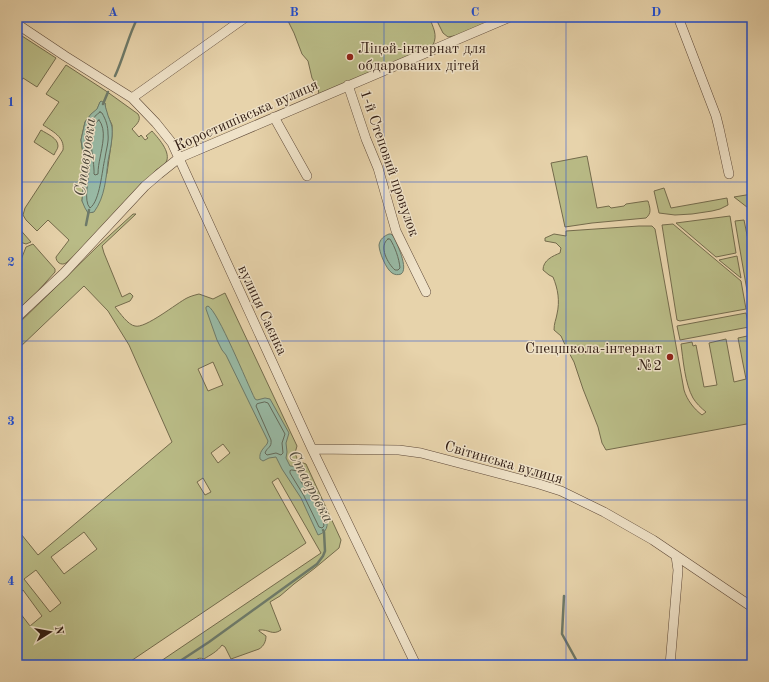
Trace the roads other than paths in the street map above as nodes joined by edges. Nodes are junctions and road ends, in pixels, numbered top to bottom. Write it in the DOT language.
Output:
graph roads {
  1 [pos="246,17"];
  2 [pos="510,17"];
  3 [pos="678,17"];
  4 [pos="17,24"];
  5 [pos="348,86"];
  6 [pos="132,98"];
  7 [pos="274,117"];
  8 [pos="179,158"];
  9 [pos="729,174"];
  10 [pos="307,176"];
  11 [pos="426,292"];
  12 [pos="17,317"];
  13 [pos="312,449"];
  14 [pos="676,556"];
  15 [pos="752,607"];
  16 [pos="416,665"];
  17 [pos="670,665"];
  1 -- 6 [label="street"];
  2 -- 5 [label="street, Коростишівська вулиця"];
  3 -- 9 [label="street"];
  4 -- 6 [label="street, вулиця Саєнка"];
  5 -- 7 [label="street, Коростишівська вулиця"];
  5 -- 11 [label="street, 1-й Степовий провулок"];
  6 -- 8 [label="street, вулиця Саєнка"];
  7 -- 8 [label="street, Коростишівська вулиця"];
  7 -- 10 [label="street"];
  8 -- 12 [label="street, Коростишівська вулиця"];
  8 -- 13 [label="street, вулиця Саєнка"];
  13 -- 14 [label="street, Світинська вулиця"];
  13 -- 16 [label="street, вулиця Саєнка"];
  14 -- 15 [label="street, Світинська вулиця"];
  14 -- 17 [label="street"];
}
